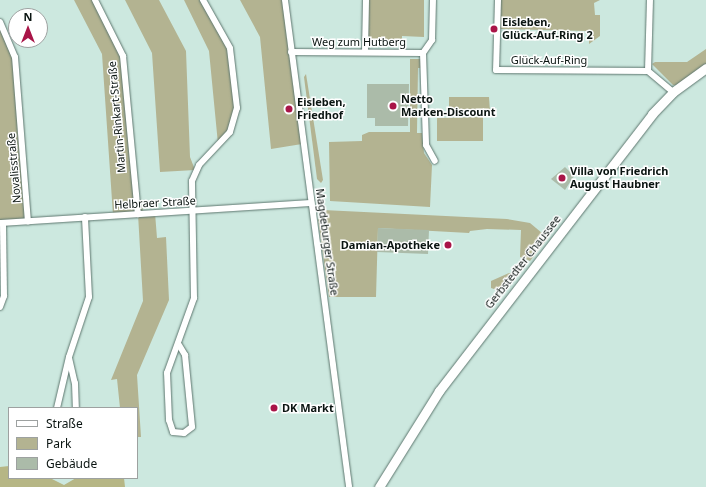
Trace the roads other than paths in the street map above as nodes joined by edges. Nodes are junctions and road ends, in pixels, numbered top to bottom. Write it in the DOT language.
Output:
graph roads {
  1 [pos="94,0"];
  2 [pos="203,0"];
  3 [pos="285,0"];
  4 [pos="366,0"];
  5 [pos="432,0"];
  6 [pos="498,0"];
  7 [pos="650,0"];
  8 [pos="0,22"];
  9 [pos="291,52"];
  10 [pos="365,52"];
  11 [pos="425,52"];
  12 [pos="706,68"];
  13 [pos="648,71"];
  14 [pos="673,92"];
  15 [pos="434,161"];
  16 [pos="311,202"];
  17 [pos="191,211"];
  18 [pos="138,214"];
  19 [pos="85,217"];
  20 [pos="28,221"];
  21 [pos="1,223"];
  22 [pos="0,307"];
  23 [pos="179,346"];
  24 [pos="69,357"];
  25 [pos="57,407"];
  26 [pos="76,407"];
  27 [pos="349,487"];
  28 [pos="379,487"];
  1 -- 18 [label="street, Martin-Rinkart-Straße"];
  2 -- 17 [label="street"];
  3 -- 9 [label="street, Magdeburger Straße"];
  4 -- 10 [label="street"];
  5 -- 11 [label="street"];
  6 -- 13 [label="street, Glück-Auf-Ring"];
  7 -- 13 [label="street"];
  8 -- 20 [label="street, Novalisstraße"];
  9 -- 10 [label="street, Weg zum Hutberg"];
  9 -- 16 [label="street, Magdeburger Straße"];
  10 -- 11 [label="street, Weg zum Hutberg"];
  11 -- 15 [label="street"];
  12 -- 14 [label="main road, Gerbstedter Chaussee"];
  13 -- 14 [label="street"];
  14 -- 28 [label="main road, Gerbstedter Chaussee"];
  16 -- 17 [label="street, Helbraer Straße"];
  16 -- 27 [label="street, Magdeburger Straße"];
  17 -- 18 [label="street, Helbraer Straße"];
  17 -- 23 [label="street"];
  18 -- 19 [label="street, Helbraer Straße"];
  19 -- 20 [label="street, Helbraer Straße"];
  19 -- 24 [label="street"];
  20 -- 21 [label="street, Helbraer Straße"];
  21 -- 22 [label="street"];
  23 -- 23 [label="street"];
  24 -- 25 [label="street"];
  24 -- 26 [label="street"];
}
